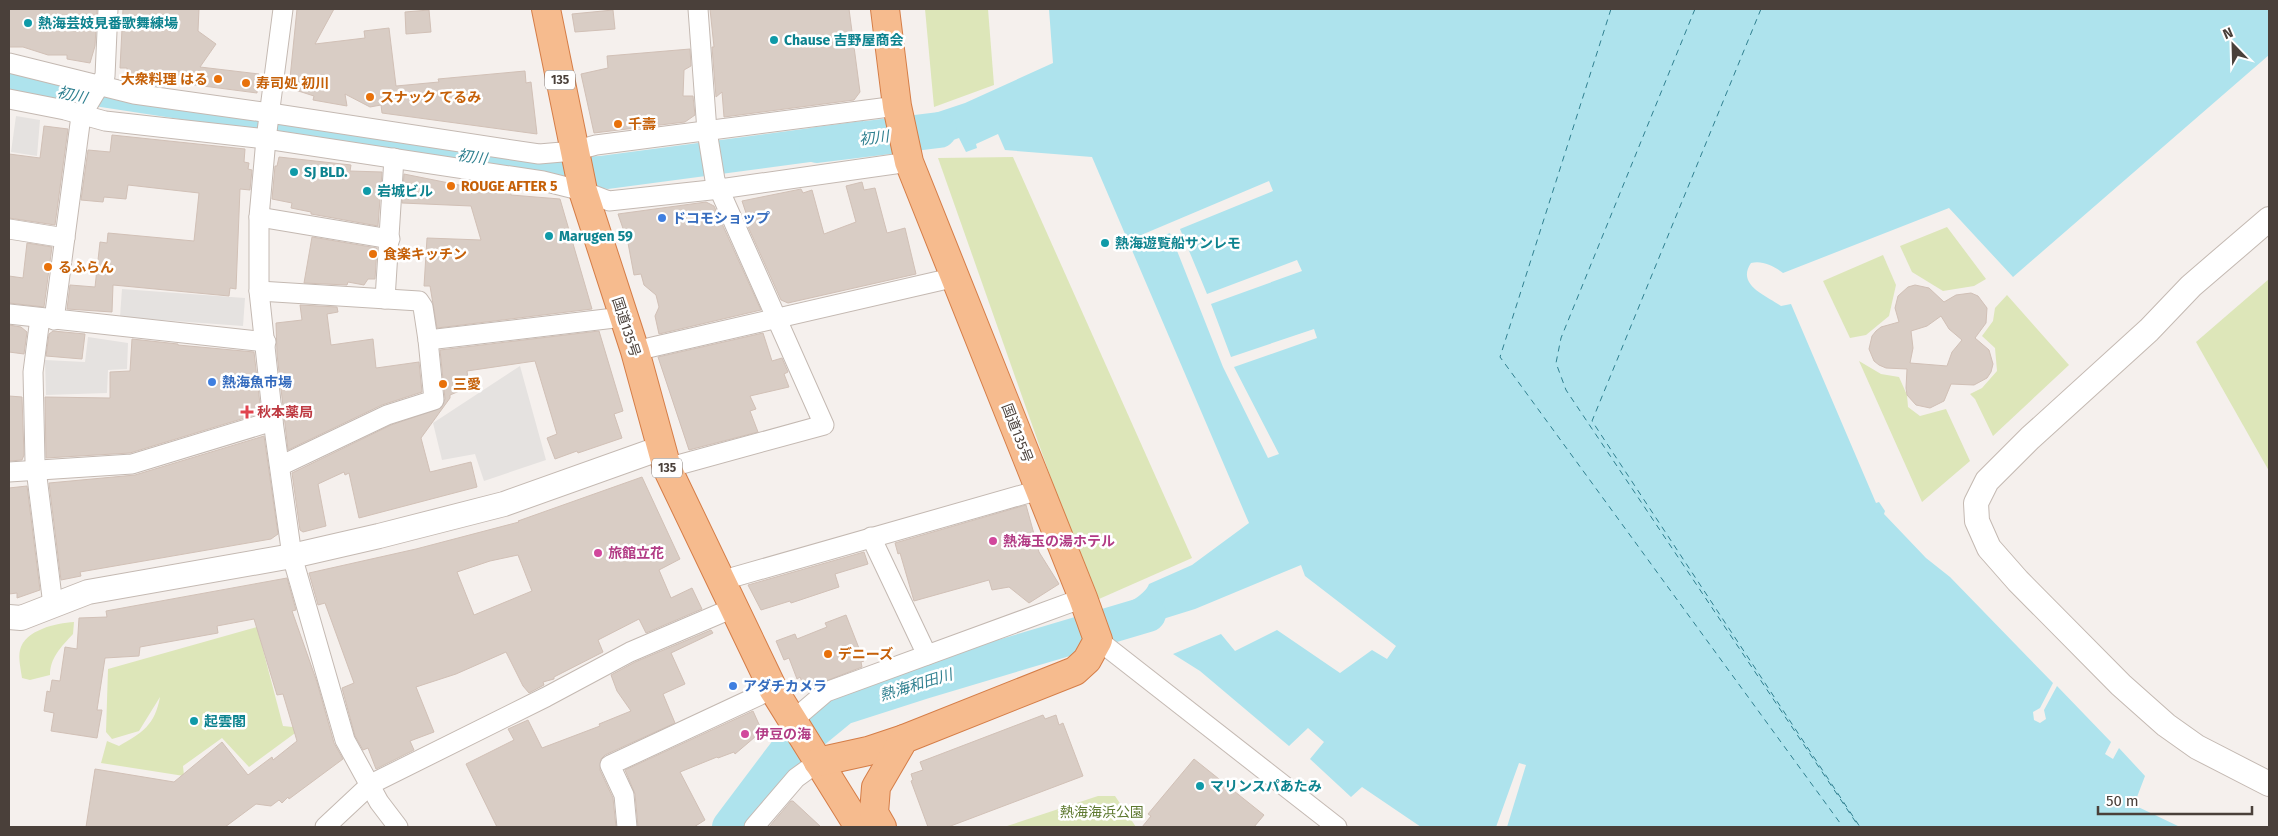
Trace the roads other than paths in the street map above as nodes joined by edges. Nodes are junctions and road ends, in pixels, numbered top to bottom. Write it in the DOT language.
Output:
graph roads {
  1 [pos="108,9"];
  2 [pos="283,9"];
  3 [pos="546,9"];
  4 [pos="698,9"];
  5 [pos="885,9"];
  6 [pos="9,63"];
  7 [pos="100,86"];
  8 [pos="9,99"];
  9 [pos="897,106"];
  10 [pos="270,113"];
  11 [pos="81,116"];
  12 [pos="708,131"];
  13 [pos="266,138"];
  14 [pos="585,148"];
  15 [pos="394,158"];
  16 [pos="910,162"];
  17 [pos="717,185"];
  18 [pos="583,191"];
  19 [pos="259,217"];
  20 [pos="2269,219"];
  21 [pos="9,229"];
  22 [pos="65,238"];
  23 [pos="390,239"];
  24 [pos="956,277"];
  25 [pos="259,291"];
  26 [pos="385,299"];
  27 [pos="9,314"];
  28 [pos="623,317"];
  29 [pos="777,318"];
  30 [pos="47,319"];
  31 [pos="428,340"];
  32 [pos="266,342"];
  33 [pos="634,351"];
  34 [pos="273,421"];
  35 [pos="664,458"];
  36 [pos="280,466"];
  37 [pos="36,471"];
  38 [pos="9,472"];
  39 [pos="1039,490"];
  40 [pos="871,537"];
  41 [pos="292,556"];
  42 [pos="720,581"];
  43 [pos="1083,598"];
  44 [pos="53,605"];
  45 [pos="733,608"];
  46 [pos="9,617"];
  47 [pos="1098,640"];
  48 [pos="927,655"];
  49 [pos="773,689"];
  50 [pos="794,723"];
  51 [pos="904,739"];
  52 [pos="818,762"];
  53 [pos="371,784"];
  54 [pos="2269,784"];
  55 [pos="325,827"];
  56 [pos="398,827"];
  57 [pos="626,827"];
  58 [pos="754,827"];
  59 [pos="859,827"];
  60 [pos="882,827"];
  61 [pos="1337,827"];
  1 -- 7 [label="street"];
  2 -- 10 [label="street"];
  3 -- 14 [label="highway, 国道135号 / 135"];
  4 -- 12 [label="street"];
  5 -- 9 [label="highway, 国道135号"];
  6 -- 7 [label="street"];
  7 -- 10 [label="street"];
  7 -- 11 [label="street"];
  8 -- 11 [label="street"];
  9 -- 12 [label="street"];
  9 -- 16 [label="highway, 国道135号"];
  10 -- 13 [label="street"];
  10 -- 14 [label="street"];
  11 -- 13 [label="street"];
  11 -- 22 [label="street"];
  12 -- 14 [label="street"];
  12 -- 17 [label="street"];
  13 -- 15 [label="street"];
  13 -- 19 [label="street"];
  14 -- 18 [label="highway, 国道135号 / 135"];
  15 -- 18 [label="street"];
  15 -- 23 [label="street"];
  16 -- 17 [label="street"];
  16 -- 24 [label="highway, 国道135号"];
  17 -- 18 [label="street"];
  17 -- 29 [label="street"];
  18 -- 28 [label="highway, 国道135号 / 135"];
  19 -- 23 [label="street"];
  19 -- 25 [label="street"];
  20 -- 54 [label="street"];
  21 -- 22 [label="street"];
  22 -- 30 [label="street"];
  23 -- 26 [label="street"];
  24 -- 29 [label="street"];
  24 -- 39 [label="highway, 国道135号"];
  25 -- 26 [label="street"];
  25 -- 32 [label="street"];
  26 -- 31 [label="street"];
  27 -- 30 [label="street"];
  28 -- 31 [label="street"];
  28 -- 33 [label="highway, 国道135号 / 135"];
  29 -- 33 [label="street"];
  29 -- 35 [label="street"];
  30 -- 32 [label="street"];
  30 -- 37 [label="street"];
  31 -- 36 [label="street"];
  32 -- 34 [label="street"];
  33 -- 35 [label="highway, 国道135号 / 135"];
  34 -- 36 [label="street"];
  34 -- 37 [label="street"];
  35 -- 41 [label="street"];
  35 -- 42 [label="highway, 国道135号 / 135"];
  36 -- 41 [label="street"];
  37 -- 38 [label="street"];
  37 -- 44 [label="street"];
  39 -- 40 [label="street"];
  39 -- 43 [label="highway, 国道135号"];
  40 -- 42 [label="street"];
  40 -- 48 [label="street"];
  41 -- 44 [label="street"];
  41 -- 53 [label="street"];
  42 -- 45 [label="highway, 国道135号 / 135"];
  43 -- 47 [label="highway, 国道135号"];
  43 -- 48 [label="street"];
  44 -- 46 [label="street"];
  45 -- 49 [label="highway, 国道135号 / 135"];
  45 -- 53 [label="street"];
  47 -- 51 [label="highway"];
  47 -- 61 [label="street"];
  48 -- 50 [label="street"];
  49 -- 50 [label="highway, 国道135号 / 135"];
  49 -- 57 [label="street"];
  50 -- 52 [label="highway, 国道135号 / 135"];
  51 -- 52 [label="highway"];
  51 -- 60 [label="highway"];
  52 -- 58 [label="street"];
  52 -- 59 [label="highway, 国道135号 / 135"];
  53 -- 55 [label="street"];
  53 -- 56 [label="street"];
}
